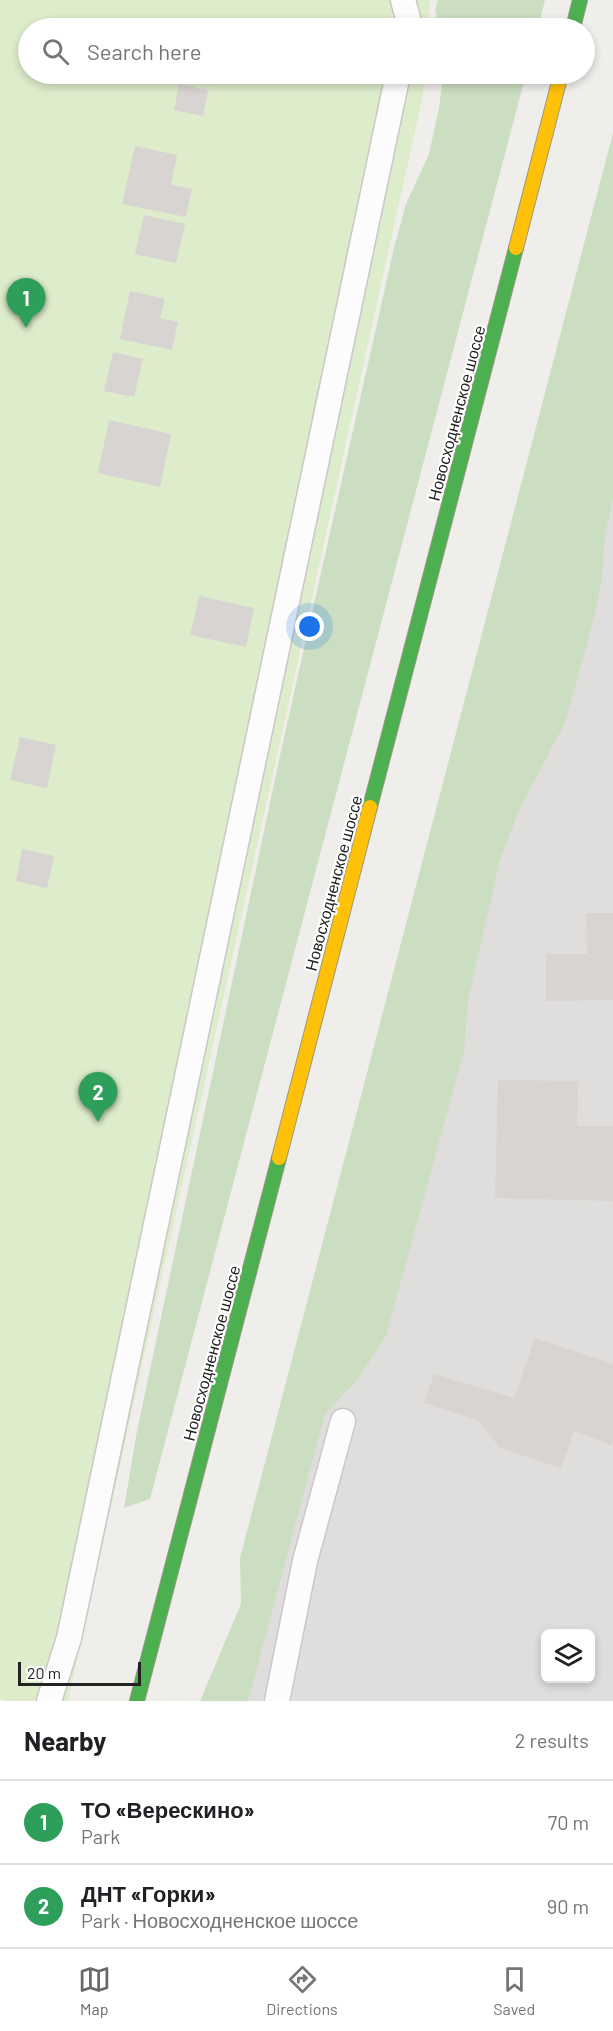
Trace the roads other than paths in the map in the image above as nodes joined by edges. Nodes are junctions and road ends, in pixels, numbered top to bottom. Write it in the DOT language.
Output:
graph roads {
  1 [pos="403,0"];
  2 [pos="580,0"];
  3 [pos="408,18"];
  4 [pos="576,18"];
  5 [pos="396,84"];
  6 [pos="558,84"];
  7 [pos="343,1421"];
  8 [pos="49,1701"];
  9 [pos="137,1701"];
  10 [pos="277,1701"];
  1 -- 3 [label="lane"];
  2 -- 4 [label="main road"];
  5 -- 8 [label="lane"];
  6 -- 9 [label="main road, Новосходненское шоссе"];
  7 -- 10 [label="lane"];
}
